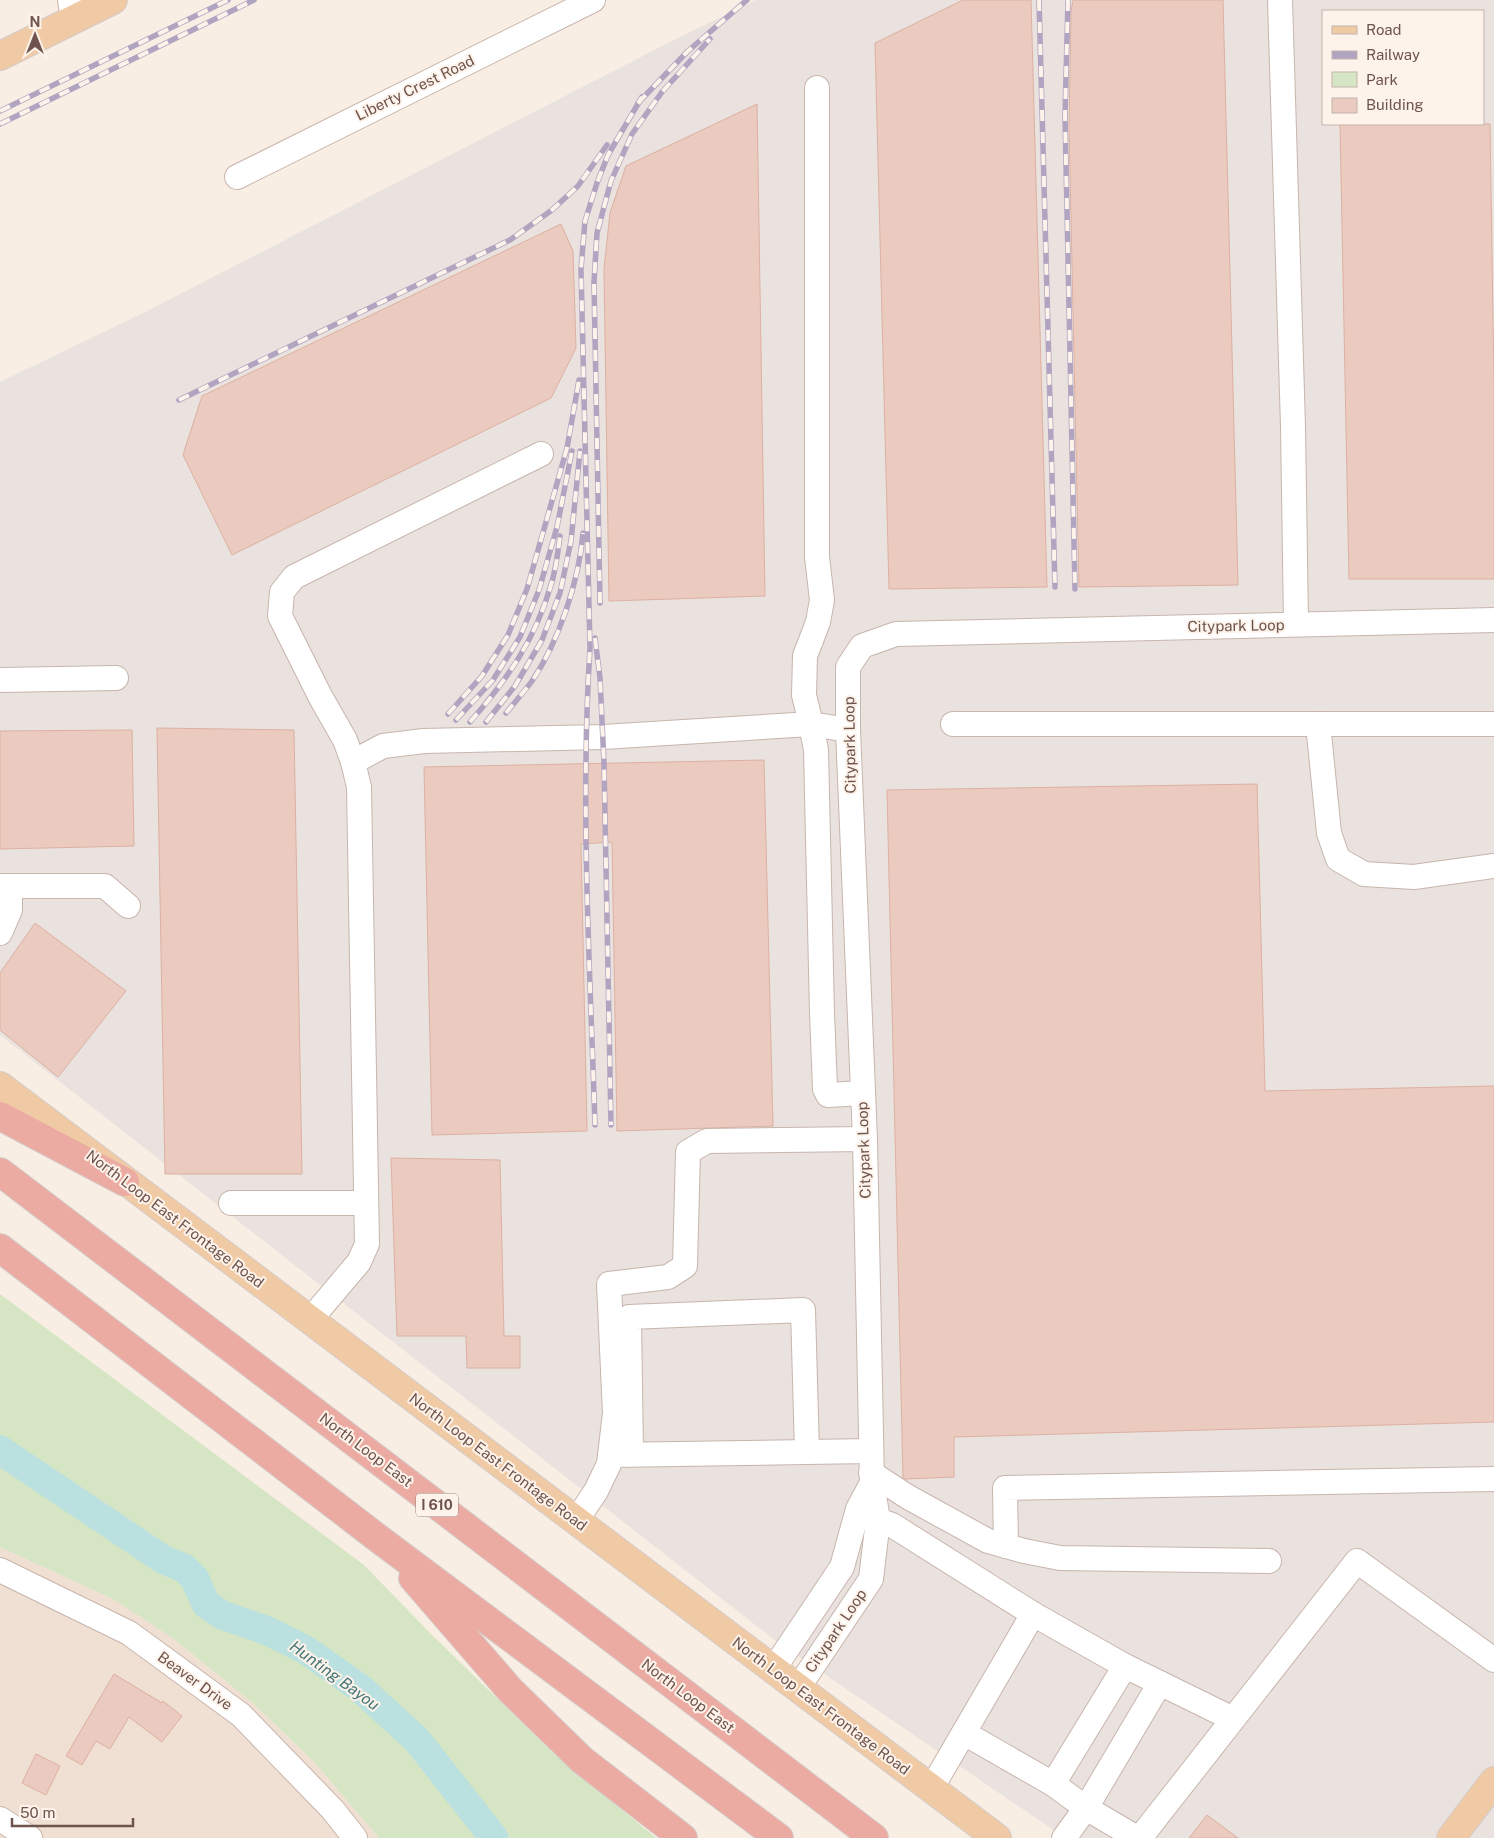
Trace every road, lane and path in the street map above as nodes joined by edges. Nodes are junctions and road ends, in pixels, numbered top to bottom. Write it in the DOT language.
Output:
graph roads {
  1 [pos="113,0"];
  2 [pos="593,0"];
  3 [pos="1280,0"];
  4 [pos="72,10"];
  5 [pos="0,56"];
  6 [pos="817,88"];
  7 [pos="237,177"];
  8 [pos="541,454"];
  9 [pos="1494,620"];
  10 [pos="1296,624"];
  11 [pos="116,678"];
  12 [pos="0,680"];
  13 [pos="812,724"];
  14 [pos="954,724"];
  15 [pos="1318,724"];
  16 [pos="1494,724"];
  17 [pos="848,730"];
  18 [pos="353,762"];
  19 [pos="1494,866"];
  20 [pos="5,886"];
  21 [pos="128,906"];
  22 [pos="0,934"];
  23 [pos="822,1030"];
  24 [pos="860,1030"];
  25 [pos="0,1086"];
  26 [pos="863,1093"];
  27 [pos="0,1116"];
  28 [pos="865,1139"];
  29 [pos="0,1172"];
  30 [pos="125,1182"];
  31 [pos="231,1203"];
  32 [pos="366,1203"];
  33 [pos="0,1248"];
  34 [pos="310,1320"];
  35 [pos="808,1452"];
  36 [pos="621,1455"];
  37 [pos="871,1469"];
  38 [pos="1494,1478"];
  39 [pos="878,1520"];
  40 [pos="576,1521"];
  41 [pos="380,1539"];
  42 [pos="1006,1546"];
  43 [pos="1268,1561"];
  44 [pos="0,1570"];
  45 [pos="1033,1614"];
  46 [pos="1494,1660"];
  47 [pos="1125,1666"];
  48 [pos="773,1670"];
  49 [pos="1160,1683"];
  50 [pos="798,1688"];
  51 [pos="1233,1719"];
  52 [pos="964,1733"];
  53 [pos="1494,1781"];
  54 [pos="1053,1784"];
  55 [pos="931,1790"];
  56 [pos="1086,1808"];
  57 [pos="0,1819"];
  58 [pos="30,1838"];
  59 [pos="355,1838"];
  60 [pos="683,1838"];
  61 [pos="779,1838"];
  62 [pos="874,1838"];
  63 [pos="997,1838"];
  64 [pos="1064,1838"];
  65 [pos="1136,1838"];
  66 [pos="1140,1838"];
  67 [pos="1451,1838"];
  1 -- 4 [label="main road"];
  2 -- 7 [label="street, Liberty Crest Road"];
  3 -- 10 [label="street"];
  4 -- 5 [label="main road"];
  6 -- 13 [label="street"];
  8 -- 18 [label="street"];
  9 -- 10 [label="street, Citypark Loop"];
  10 -- 17 [label="street, Citypark Loop"];
  11 -- 12 [label="street"];
  13 -- 17 [label="street"];
  13 -- 18 [label="street"];
  13 -- 23 [label="street"];
  14 -- 15 [label="street"];
  15 -- 16 [label="street"];
  15 -- 19 [label="street"];
  17 -- 24 [label="street, Citypark Loop"];
  18 -- 32 [label="street"];
  20 -- 21 [label="street"];
  20 -- 22 [label="street"];
  23 -- 24 [label="street"];
  23 -- 26 [label="street"];
  24 -- 26 [label="street, Citypark Loop"];
  25 -- 30 [label="main road, North Loop East Frontage Road"];
  26 -- 28 [label="street, Citypark Loop"];
  27 -- 30 [label="highway"];
  28 -- 36 [label="street"];
  28 -- 37 [label="street, Citypark Loop"];
  29 -- 62 [label="highway, North Loop East / I 610"];
  30 -- 34 [label="main road, North Loop East Frontage Road"];
  31 -- 32 [label="street"];
  32 -- 34 [label="street"];
  33 -- 41 [label="highway"];
  34 -- 40 [label="main road, North Loop East Frontage Road"];
  35 -- 36 [label="street"];
  35 -- 36 [label="street"];
  35 -- 37 [label="street"];
  36 -- 40 [label="street"];
  37 -- 39 [label="street, Citypark Loop"];
  37 -- 42 [label="street"];
  37 -- 48 [label="street, Citypark Loop"];
  38 -- 42 [label="street"];
  39 -- 45 [label="street"];
  39 -- 50 [label="street, Citypark Loop"];
  40 -- 48 [label="main road, North Loop East Frontage Road"];
  41 -- 60 [label="highway"];
  41 -- 61 [label="highway"];
  42 -- 43 [label="street"];
  44 -- 59 [label="street, Beaver Drive"];
  45 -- 47 [label="street"];
  45 -- 52 [label="street"];
  46 -- 51 [label="street"];
  47 -- 49 [label="street"];
  47 -- 54 [label="street"];
  48 -- 50 [label="main road, North Loop East Frontage Road"];
  49 -- 51 [label="street"];
  49 -- 56 [label="street"];
  50 -- 55 [label="main road, North Loop East Frontage Road"];
  51 -- 66 [label="street"];
  52 -- 54 [label="street"];
  52 -- 55 [label="street"];
  53 -- 67 [label="main road"];
  54 -- 56 [label="street"];
  55 -- 63 [label="main road, North Loop East Frontage Road"];
  56 -- 64 [label="street"];
  56 -- 65 [label="street"];
  57 -- 58 [label="street"];
}
